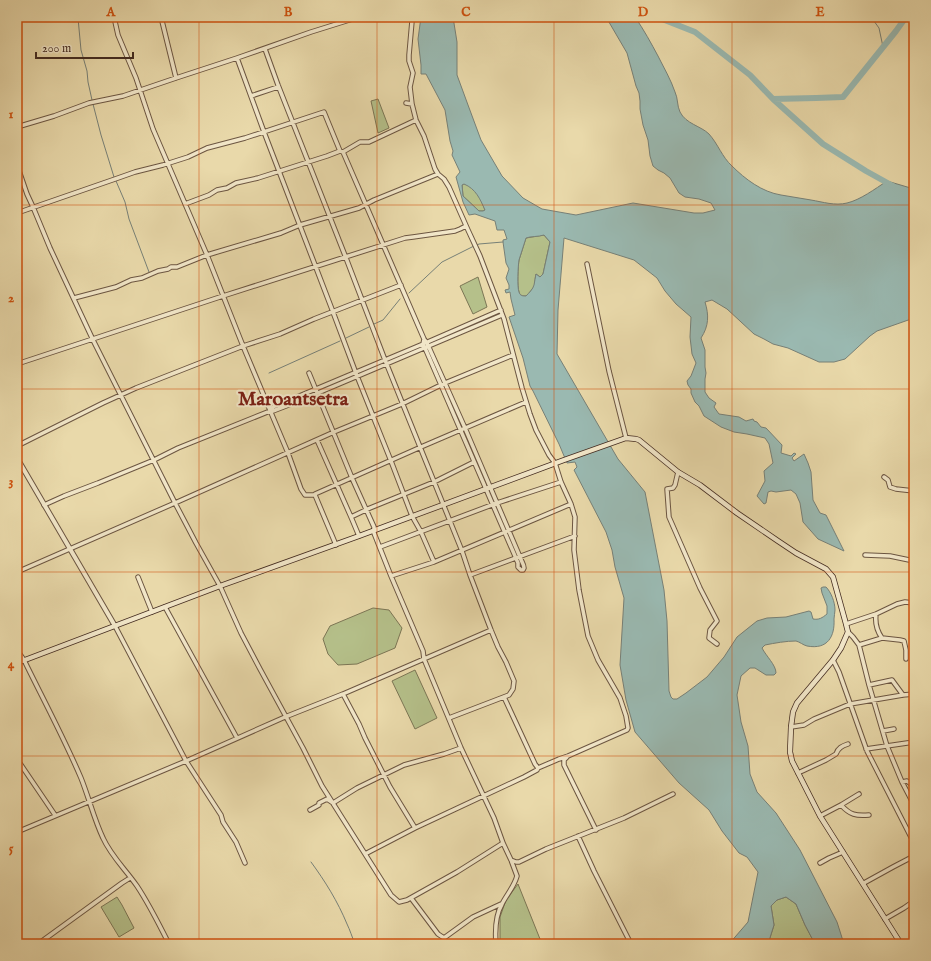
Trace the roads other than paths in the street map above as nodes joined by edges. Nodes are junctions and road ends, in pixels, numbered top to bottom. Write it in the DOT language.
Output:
graph roads {
  1 [pos="114,17"];
  2 [pos="161,17"];
  3 [pos="359,17"];
  4 [pos="412,21"];
  5 [pos="265,49"];
  6 [pos="237,58"];
  7 [pos="176,78"];
  8 [pos="278,87"];
  9 [pos="140,91"];
  10 [pos="251,96"];
  11 [pos="406,103"];
  12 [pos="412,104"];
  13 [pos="416,120"];
  14 [pos="292,122"];
  15 [pos="17,127"];
  16 [pos="264,132"];
  17 [pos="341,151"];
  18 [pos="308,162"];
  19 [pos="168,163"];
  20 [pos="17,165"];
  21 [pos="279,171"];
  22 [pos="438,174"];
  23 [pos="185,204"];
  24 [pos="366,205"];
  25 [pos="33,207"];
  26 [pos="17,213"];
  27 [pos="329,217"];
  28 [pos="300,225"];
  29 [pos="466,226"];
  30 [pos="384,246"];
  31 [pos="207,255"];
  32 [pos="346,258"];
  33 [pos="587,264"];
  34 [pos="316,267"];
  35 [pos="401,286"];
  36 [pos="223,296"];
  37 [pos="74,298"];
  38 [pos="362,301"];
  39 [pos="501,310"];
  40 [pos="333,312"];
  41 [pos="502,315"];
  42 [pos="93,340"];
  43 [pos="426,344"];
  44 [pos="243,346"];
  45 [pos="513,355"];
  46 [pos="385,362"];
  47 [pos="17,364"];
  48 [pos="310,373"];
  49 [pos="356,374"];
  50 [pos="445,383"];
  51 [pos="440,385"];
  52 [pos="317,391"];
  53 [pos="121,395"];
  54 [pos="526,402"];
  55 [pos="402,404"];
  56 [pos="270,411"];
  57 [pos="373,417"];
  58 [pos="465,428"];
  59 [pos="461,430"];
  60 [pos="334,432"];
  61 [pos="626,438"];
  62 [pos="316,440"];
  63 [pos="17,446"];
  64 [pos="421,447"];
  65 [pos="288,454"];
  66 [pos="17,458"];
  67 [pos="154,460"];
  68 [pos="391,461"];
  69 [pos="474,462"];
  70 [pos="555,463"];
  71 [pos="678,472"];
  72 [pos="884,477"];
  73 [pos="352,478"];
  74 [pos="434,482"];
  75 [pos="561,482"];
  76 [pos="337,485"];
  77 [pos="488,488"];
  78 [pos="914,490"];
  79 [pos="315,494"];
  80 [pos="404,494"];
  81 [pos="175,503"];
  82 [pos="495,504"];
  83 [pos="571,504"];
  84 [pos="44,505"];
  85 [pos="443,505"];
  86 [pos="366,510"];
  87 [pos="412,516"];
  88 [pos="351,517"];
  89 [pos="450,520"];
  90 [pos="374,530"];
  91 [pos="506,531"];
  92 [pos="422,532"];
  93 [pos="358,536"];
  94 [pos="575,536"];
  95 [pos="336,545"];
  96 [pos="380,547"];
  97 [pos="70,548"];
  98 [pos="462,551"];
  99 [pos="866,555"];
  100 [pos="520,557"];
  101 [pos="515,558"];
  102 [pos="914,561"];
  103 [pos="434,562"];
  104 [pos="17,572"];
  105 [pos="470,575"];
  106 [pos="391,576"];
  107 [pos="138,577"];
  108 [pos="220,586"];
  109 [pos="914,603"];
  110 [pos="165,607"];
  111 [pos="152,612"];
  112 [pos="876,614"];
  113 [pos="846,624"];
  114 [pos="115,626"];
  115 [pos="491,630"];
  116 [pos="848,632"];
  117 [pos="882,638"];
  118 [pos="717,644"];
  119 [pos="859,645"];
  120 [pos="17,650"];
  121 [pos="424,659"];
  122 [pos="906,659"];
  123 [pos="24,660"];
  124 [pos="833,660"];
  125 [pos="17,663"];
  126 [pos="869,685"];
  127 [pos="343,694"];
  128 [pos="914,694"];
  129 [pos="903,695"];
  130 [pos="504,697"];
  131 [pos="874,701"];
  132 [pos="850,704"];
  133 [pos="285,717"];
  134 [pos="449,718"];
  135 [pos="792,727"];
  136 [pos="894,729"];
  137 [pos="882,731"];
  138 [pos="237,738"];
  139 [pos="914,742"];
  140 [pos="848,744"];
  141 [pos="887,746"];
  142 [pos="461,748"];
  143 [pos="866,749"];
  144 [pos="568,756"];
  145 [pos="17,759"];
  146 [pos="186,761"];
  147 [pos="538,768"];
  148 [pos="798,773"];
  149 [pos="384,775"];
  150 [pos="902,782"];
  151 [pos="913,786"];
  152 [pos="672,794"];
  153 [pos="859,794"];
  154 [pos="483,796"];
  155 [pos="89,801"];
  156 [pos="333,803"];
  157 [pos="841,805"];
  158 [pos="914,805"];
  159 [pos="310,810"];
  160 [pos="869,814"];
  161 [pos="55,815"];
  162 [pos="820,816"];
  163 [pos="415,828"];
  164 [pos="596,830"];
  165 [pos="17,832"];
  166 [pos="578,836"];
  167 [pos="914,842"];
  168 [pos="503,843"];
  169 [pos="843,852"];
  170 [pos="365,854"];
  171 [pos="914,856"];
  172 [pos="511,860"];
  173 [pos="245,863"];
  174 [pos="820,863"];
  175 [pos="130,878"];
  176 [pos="864,883"];
  177 [pos="411,898"];
  178 [pos="914,901"];
  179 [pos="502,904"];
  180 [pos="885,919"];
  181 [pos="38,944"];
  182 [pos="169,944"];
  183 [pos="496,944"];
  184 [pos="631,944"];
  185 [pos="901,944"];
  1 -- 9 [label="street"];
  2 -- 7 [label="street"];
  3 -- 5 [label="street"];
  4 -- 12 [label="street"];
  5 -- 6 [label="street"];
  5 -- 8 [label="street"];
  6 -- 7 [label="street"];
  6 -- 10 [label="street"];
  7 -- 9 [label="street"];
  8 -- 10 [label="street"];
  8 -- 14 [label="street"];
  9 -- 15 [label="street"];
  9 -- 19 [label="street"];
  10 -- 16 [label="street"];
  11 -- 12 [label="street"];
  12 -- 13 [label="street"];
  13 -- 17 [label="street"];
  13 -- 22 [label="street"];
  14 -- 16 [label="street"];
  14 -- 17 [label="street"];
  14 -- 18 [label="street"];
  16 -- 19 [label="street"];
  16 -- 21 [label="street"];
  17 -- 18 [label="street"];
  17 -- 24 [label="street"];
  18 -- 21 [label="street"];
  18 -- 27 [label="street"];
  19 -- 23 [label="street"];
  19 -- 25 [label="street"];
  20 -- 25 [label="street"];
  21 -- 23 [label="street"];
  21 -- 28 [label="street"];
  22 -- 24 [label="street"];
  22 -- 29 [label="street"];
  23 -- 31 [label="street"];
  24 -- 27 [label="street"];
  24 -- 30 [label="street"];
  25 -- 26 [label="street"];
  25 -- 37 [label="street"];
  27 -- 28 [label="street"];
  27 -- 32 [label="street"];
  28 -- 31 [label="street"];
  28 -- 34 [label="street"];
  29 -- 30 [label="street"];
  29 -- 39 [label="street"];
  30 -- 32 [label="street"];
  30 -- 35 [label="street"];
  31 -- 36 [label="street"];
  31 -- 37 [label="street"];
  32 -- 34 [label="street"];
  32 -- 38 [label="street"];
  33 -- 61 [label="street"];
  34 -- 36 [label="street"];
  34 -- 40 [label="street"];
  35 -- 38 [label="street"];
  35 -- 43 [label="street"];
  36 -- 42 [label="street"];
  36 -- 44 [label="street"];
  37 -- 42 [label="street"];
  38 -- 40 [label="street"];
  38 -- 46 [label="street"];
  39 -- 41 [label="street"];
  39 -- 43 [label="street"];
  40 -- 44 [label="street"];
  40 -- 49 [label="street"];
  41 -- 43 [label="street"];
  41 -- 45 [label="street"];
  42 -- 47 [label="street"];
  42 -- 53 [label="street"];
  43 -- 46 [label="street"];
  43 -- 50 [label="street"];
  43 -- 51 [label="street"];
  44 -- 53 [label="street"];
  44 -- 56 [label="street"];
  45 -- 50 [label="street"];
  45 -- 54 [label="street"];
  46 -- 49 [label="street"];
  46 -- 55 [label="street"];
  48 -- 52 [label="street"];
  49 -- 52 [label="street"];
  49 -- 57 [label="street"];
  50 -- 51 [label="street"];
  50 -- 58 [label="street"];
  51 -- 55 [label="street"];
  51 -- 59 [label="street"];
  52 -- 56 [label="street"];
  52 -- 60 [label="street"];
  53 -- 63 [label="street"];
  53 -- 67 [label="street"];
  54 -- 58 [label="street"];
  54 -- 70 [label="street"];
  55 -- 57 [label="street"];
  55 -- 64 [label="street"];
  56 -- 65 [label="street"];
  56 -- 67 [label="street"];
  57 -- 60 [label="street"];
  57 -- 68 [label="street"];
  58 -- 59 [label="street"];
  58 -- 77 [label="street"];
  59 -- 64 [label="street"];
  59 -- 69 [label="street"];
  60 -- 62 [label="street"];
  60 -- 73 [label="street"];
  61 -- 70 [label="main road"];
  61 -- 71 [label="main road"];
  62 -- 65 [label="street"];
  62 -- 76 [label="street"];
  64 -- 68 [label="street"];
  64 -- 74 [label="street"];
  65 -- 79 [label="street"];
  65 -- 81 [label="street"];
  66 -- 84 [label="street"];
  67 -- 81 [label="street"];
  67 -- 84 [label="street"];
  68 -- 73 [label="street"];
  68 -- 80 [label="street"];
  69 -- 74 [label="street"];
  69 -- 77 [label="street"];
  70 -- 75 [label="street"];
  70 -- 77 [label="main road"];
  71 -- 113 [label="main road"];
  71 -- 118 [label="street"];
  72 -- 78 [label="street"];
  73 -- 76 [label="street"];
  73 -- 86 [label="street"];
  74 -- 80 [label="street"];
  74 -- 85 [label="street"];
  75 -- 82 [label="street"];
  75 -- 83 [label="street"];
  76 -- 79 [label="street"];
  76 -- 88 [label="street"];
  77 -- 82 [label="street"];
  77 -- 85 [label="main road"];
  79 -- 95 [label="street"];
  80 -- 86 [label="street"];
  80 -- 87 [label="street"];
  81 -- 97 [label="street"];
  81 -- 108 [label="street"];
  82 -- 89 [label="street"];
  82 -- 91 [label="street"];
  83 -- 91 [label="street"];
  83 -- 94 [label="street"];
  84 -- 97 [label="street"];
  85 -- 87 [label="main road"];
  85 -- 89 [label="street"];
  86 -- 88 [label="street"];
  86 -- 90 [label="street"];
  87 -- 90 [label="main road"];
  87 -- 92 [label="street"];
  88 -- 93 [label="street"];
  89 -- 92 [label="street"];
  89 -- 98 [label="street"];
  90 -- 93 [label="main road"];
  90 -- 96 [label="street"];
  91 -- 98 [label="street"];
  91 -- 100 [label="street"];
  91 -- 101 [label="street"];
  92 -- 96 [label="street"];
  92 -- 103 [label="street"];
  93 -- 95 [label="main road"];
  94 -- 100 [label="street"];
  94 -- 144 [label="street"];
  95 -- 108 [label="main road"];
  96 -- 106 [label="street"];
  97 -- 104 [label="street"];
  97 -- 114 [label="street"];
  98 -- 103 [label="street"];
  98 -- 105 [label="street"];
  99 -- 102 [label="street"];
  100 -- 101 [label="street"];
  100 -- 101 [label="street"];
  101 -- 105 [label="street"];
  103 -- 106 [label="street"];
  105 -- 115 [label="street"];
  106 -- 121 [label="street"];
  107 -- 111 [label="street"];
  108 -- 110 [label="main road"];
  108 -- 133 [label="street"];
  109 -- 112 [label="street"];
  110 -- 111 [label="main road"];
  110 -- 138 [label="street"];
  111 -- 114 [label="main road"];
  112 -- 113 [label="street"];
  112 -- 117 [label="street"];
  113 -- 116 [label="main road"];
  114 -- 123 [label="main road"];
  114 -- 146 [label="street"];
  115 -- 121 [label="street"];
  115 -- 130 [label="street"];
  116 -- 119 [label="street"];
  116 -- 124 [label="main road"];
  117 -- 119 [label="street"];
  117 -- 122 [label="street"];
  119 -- 126 [label="street"];
  120 -- 123 [label="street"];
  121 -- 127 [label="street"];
  121 -- 134 [label="street"];
  123 -- 125 [label="main road"];
  123 -- 155 [label="street"];
  124 -- 132 [label="street"];
  124 -- 135 [label="main road"];
  126 -- 129 [label="street"];
  126 -- 131 [label="street"];
  127 -- 133 [label="street"];
  127 -- 149 [label="street"];
  128 -- 129 [label="street"];
  129 -- 131 [label="street"];
  130 -- 134 [label="street"];
  130 -- 147 [label="street"];
  131 -- 132 [label="street"];
  131 -- 137 [label="street"];
  132 -- 135 [label="street"];
  132 -- 143 [label="street"];
  133 -- 138 [label="street"];
  133 -- 156 [label="street"];
  134 -- 142 [label="street"];
  135 -- 148 [label="main road"];
  136 -- 137 [label="street"];
  137 -- 141 [label="street"];
  138 -- 146 [label="street"];
  139 -- 141 [label="street"];
  140 -- 148 [label="street"];
  141 -- 143 [label="street"];
  141 -- 150 [label="street"];
  142 -- 149 [label="street"];
  142 -- 154 [label="street"];
  143 -- 167 [label="street"];
  144 -- 147 [label="street"];
  144 -- 164 [label="street"];
  145 -- 161 [label="street"];
  146 -- 155 [label="street"];
  146 -- 173 [label="street"];
  147 -- 154 [label="street"];
  148 -- 162 [label="main road"];
  149 -- 156 [label="street"];
  149 -- 163 [label="street"];
  150 -- 151 [label="street"];
  150 -- 158 [label="street"];
  152 -- 164 [label="street"];
  153 -- 157 [label="street"];
  154 -- 163 [label="street"];
  154 -- 168 [label="street"];
  155 -- 161 [label="street"];
  155 -- 175 [label="street"];
  156 -- 159 [label="street"];
  156 -- 170 [label="street"];
  157 -- 160 [label="street"];
  157 -- 162 [label="street"];
  161 -- 165 [label="street"];
  162 -- 169 [label="main road"];
  163 -- 170 [label="street"];
  164 -- 166 [label="street"];
  166 -- 172 [label="street"];
  166 -- 184 [label="street"];
  168 -- 172 [label="street"];
  168 -- 177 [label="street"];
  169 -- 174 [label="street"];
  169 -- 176 [label="main road"];
  170 -- 177 [label="street"];
  171 -- 176 [label="street"];
  172 -- 179 [label="street"];
  175 -- 181 [label="street"];
  175 -- 182 [label="street"];
  176 -- 180 [label="main road"];
  177 -- 179 [label="street"];
  178 -- 180 [label="street"];
  179 -- 183 [label="street"];
  180 -- 185 [label="main road"];
}
